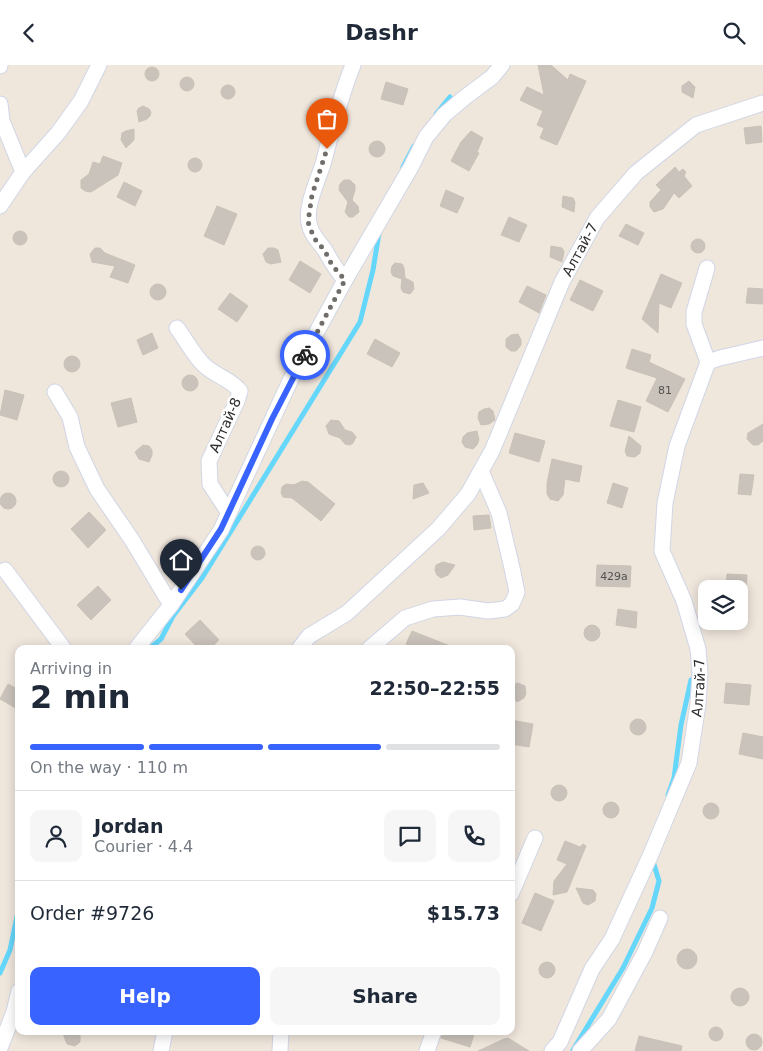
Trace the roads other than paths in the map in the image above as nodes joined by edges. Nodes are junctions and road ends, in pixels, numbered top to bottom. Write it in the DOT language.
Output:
graph roads {
  1 [pos="99,65"];
  2 [pos="353,65"];
  3 [pos="502,65"];
  4 [pos="763,103"];
  5 [pos="0,105"];
  6 [pos="23,171"];
  7 [pos="0,206"];
  8 [pos="707,268"];
  9 [pos="345,280"];
  10 [pos="176,328"];
  11 [pos="763,348"];
  12 [pos="708,362"];
  13 [pos="55,392"];
  14 [pos="481,471"];
  15 [pos="229,513"];
  16 [pos="6,570"];
  17 [pos="171,605"];
  18 [pos="61,645"];
  19 [pos="136,645"];
  20 [pos="302,645"];
  21 [pos="374,645"];
  22 [pos="535,838"];
  23 [pos="515,885"];
  24 [pos="660,918"];
  25 [pos="15,1008"];
  26 [pos="164,1035"];
  27 [pos="281,1035"];
  28 [pos="433,1035"];
  29 [pos="0,1048"];
  30 [pos="161,1051"];
  31 [pos="280,1051"];
  32 [pos="427,1051"];
  33 [pos="552,1051"];
  34 [pos="580,1051"];
  1 -- 6 [label="street"];
  2 -- 9 [label="street"];
  3 -- 9 [label="street"];
  4 -- 14 [label="street, Алтай-7"];
  5 -- 6 [label="street"];
  6 -- 7 [label="street"];
  8 -- 12 [label="street"];
  9 -- 15 [label="street"];
  10 -- 15 [label="street, Алтай-8"];
  11 -- 12 [label="street"];
  12 -- 33 [label="street, Алтай-7"];
  13 -- 17 [label="street"];
  14 -- 20 [label="street, Алтай-7"];
  14 -- 21 [label="street"];
  15 -- 17 [label="street"];
  16 -- 18 [label="street"];
  17 -- 19 [label="street"];
  22 -- 23 [label="street"];
  24 -- 34 [label="street"];
  25 -- 29 [label="street"];
  26 -- 30 [label="street"];
  27 -- 31 [label="street"];
  28 -- 32 [label="street"];
}
